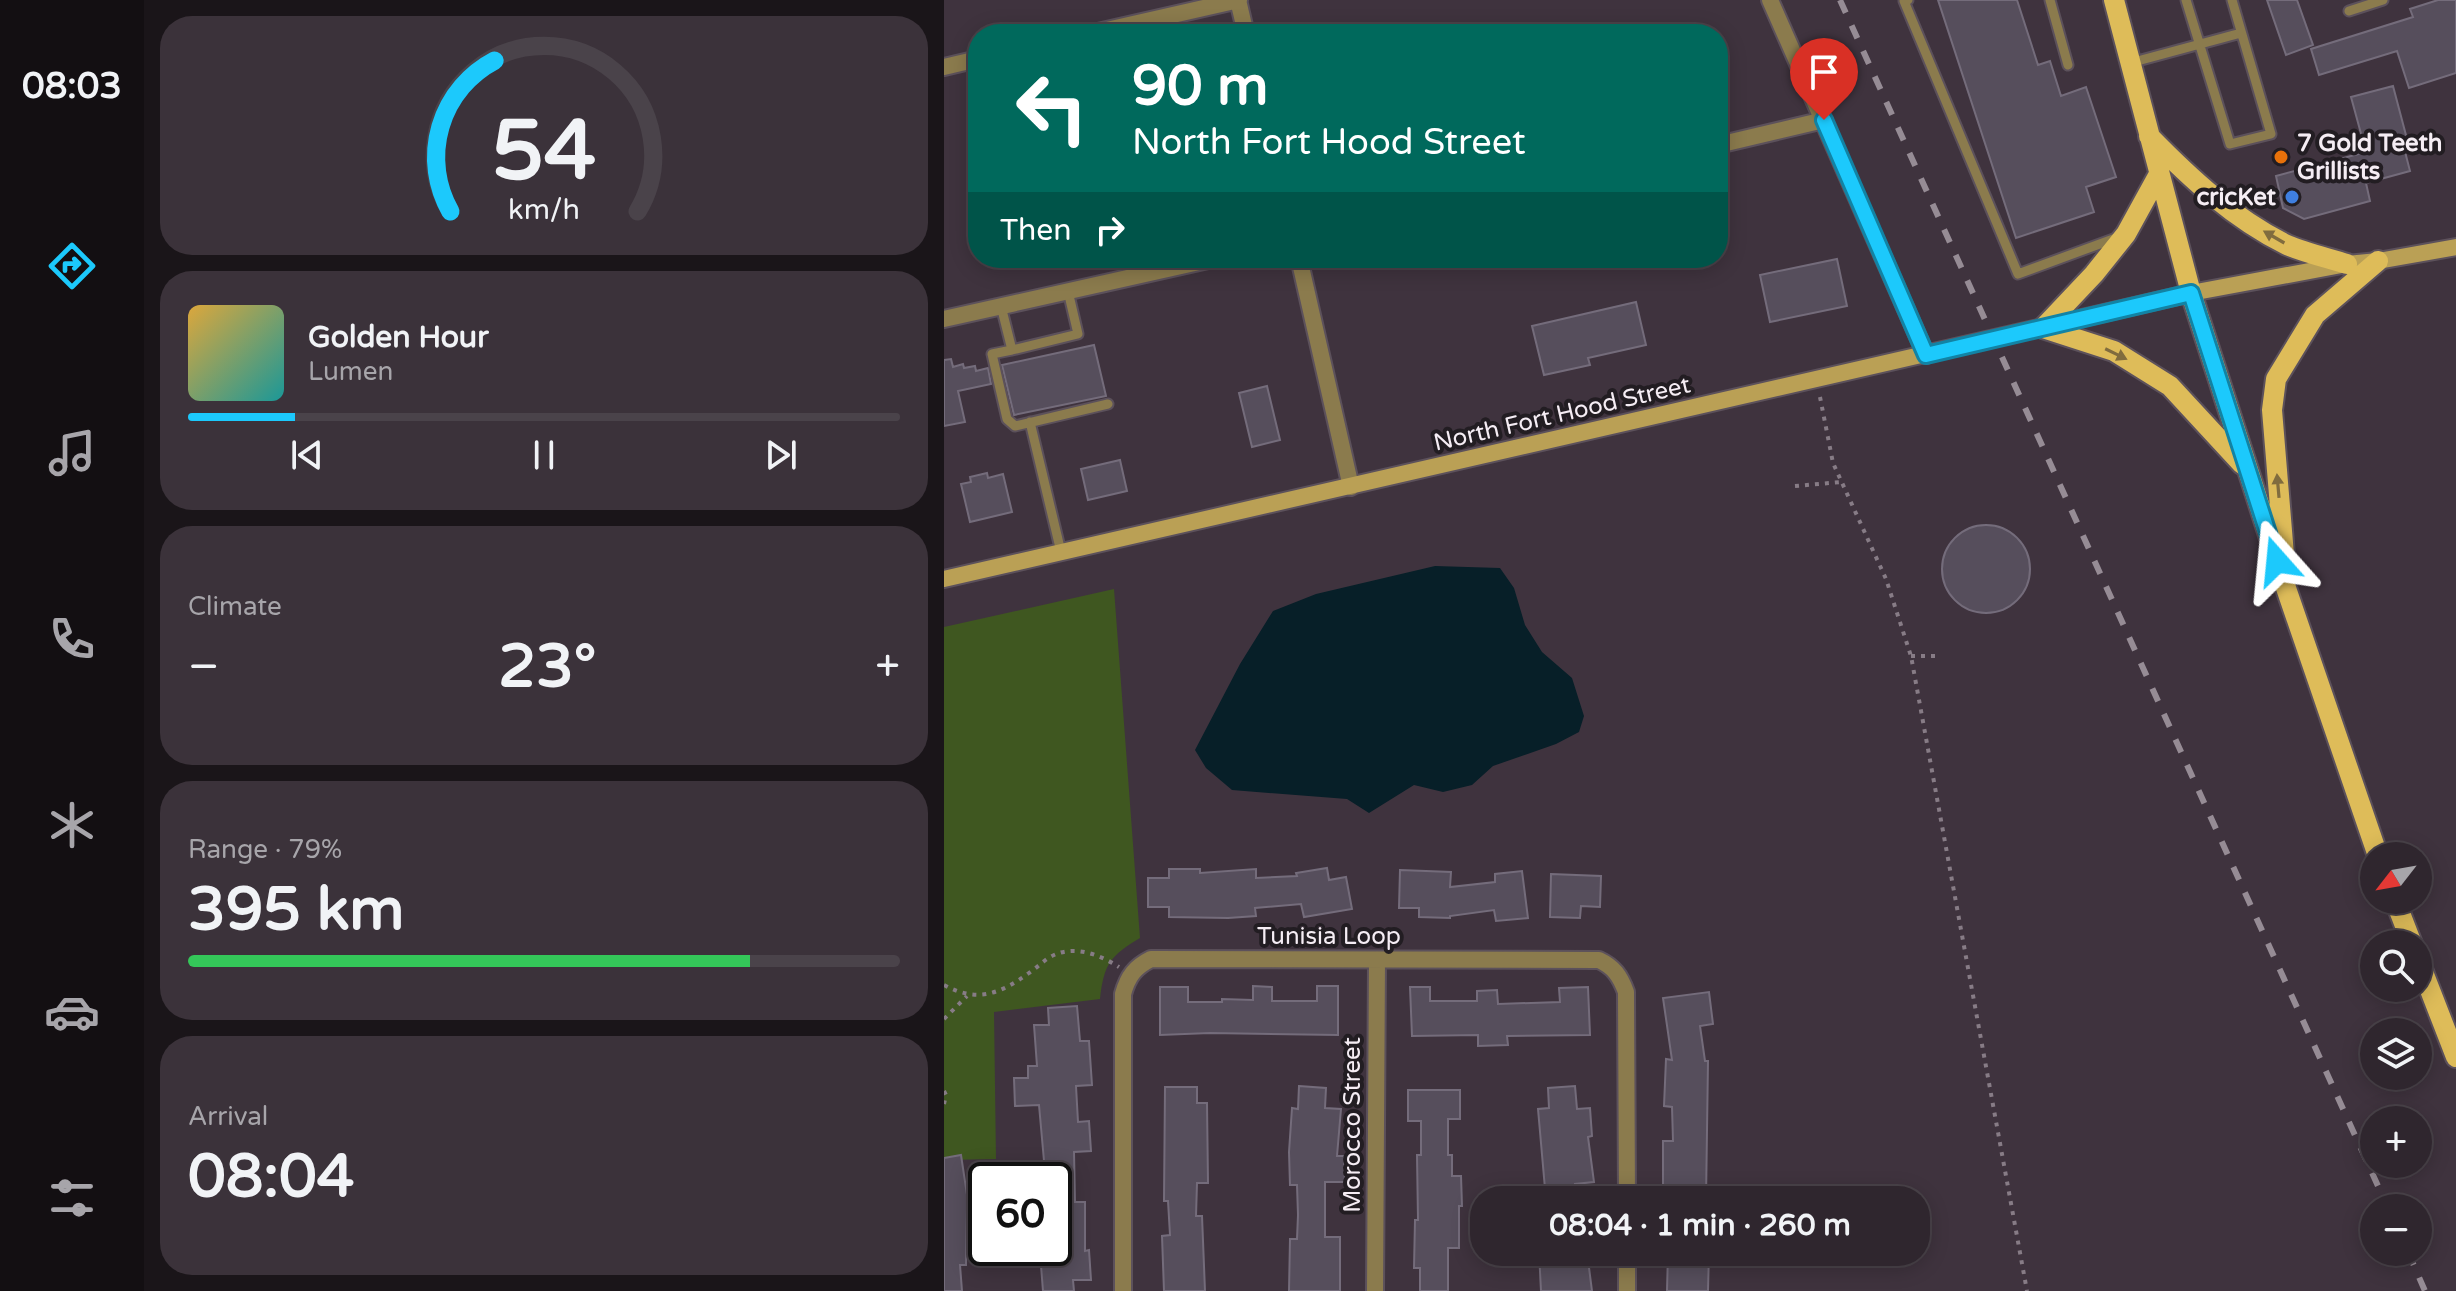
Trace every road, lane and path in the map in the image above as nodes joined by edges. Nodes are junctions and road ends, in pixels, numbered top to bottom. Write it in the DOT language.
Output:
graph roads {
  1 [pos="1238,0"];
  2 [pos="1770,0"];
  3 [pos="1905,0"];
  4 [pos="2050,0"];
  5 [pos="2114,0"];
  6 [pos="2186,0"];
  7 [pos="2232,0"];
  8 [pos="2383,0"];
  9 [pos="2349,11"];
  10 [pos="1133,24"];
  11 [pos="1244,24"];
  12 [pos="2241,33"];
  13 [pos="2200,45"];
  14 [pos="968,61"];
  15 [pos="2130,63"];
  16 [pos="2068,65"];
  17 [pos="944,67"];
  18 [pos="1824,120"];
  19 [pos="2148,134"];
  20 [pos="1728,143"];
  21 [pos="2159,174"];
  22 [pos="2126,234"];
  23 [pos="2456,247"];
  24 [pos="2378,261"];
  25 [pos="2347,264"];
  26 [pos="1172,268"];
  27 [pos="1301,268"];
  28 [pos="1068,291"];
  29 [pos="2191,293"];
  30 [pos="1001,306"];
  31 [pos="944,319"];
  32 [pos="2043,328"];
  33 [pos="1012,350"];
  34 [pos="1926,355"];
  35 [pos="1816,380"];
  36 [pos="1108,404"];
  37 [pos="1030,422"];
  38 [pos="2248,470"];
  39 [pos="1842,482"];
  40 [pos="1795,486"];
  41 [pos="1351,487"];
  42 [pos="1061,552"];
  43 [pos="944,579"];
  44 [pos="2287,591"];
  45 [pos="1911,656"];
  46 [pos="1939,656"];
  47 [pos="2373,842"];
  48 [pos="1377,960"];
  49 [pos="1131,974"];
  50 [pos="944,985"];
  51 [pos="2432,995"];
  52 [pos="967,996"];
  53 [pos="944,1019"];
  54 [pos="2456,1057"];
  55 [pos="944,1091"];
  56 [pos="944,1104"];
  57 [pos="1627,1186"];
  58 [pos="1627,1266"];
  59 [pos="1123,1291"];
  60 [pos="1375,1291"];
  61 [pos="1627,1291"];
  62 [pos="2027,1291"];
  1 -- 10 [label="street"];
  1 -- 11 [label="street"];
  2 -- 18 [label="street"];
  3 -- 22 [label="lane"];
  4 -- 16 [label="lane"];
  5 -- 15 [label="main road"];
  6 -- 13 [label="lane"];
  7 -- 12 [label="lane"];
  8 -- 9 [label="lane"];
  12 -- 13 [label="lane"];
  12 -- 13 [label="lane"];
  13 -- 15 [label="lane"];
  14 -- 17 [label="street"];
  15 -- 19 [label="main road"];
  18 -- 20 [label="street"];
  18 -- 34 [label="street"];
  19 -- 21 [label="main road"];
  25 -- 19 [label="main road, one-way"];
  21 -- 22 [label="main road"];
  21 -- 29 [label="main road"];
  22 -- 32 [label="main road"];
  23 -- 24 [label="main road, North Fort Hood Street"];
  24 -- 25 [label="main road, North Fort Hood Street"];
  44 -- 24 [label="main road, one-way"];
  25 -- 29 [label="main road, North Fort Hood Street"];
  26 -- 28 [label="street"];
  27 -- 41 [label="street"];
  28 -- 30 [label="street"];
  28 -- 33 [label="lane"];
  29 -- 32 [label="main road, North Fort Hood Street"];
  29 -- 38 [label="main road"];
  30 -- 31 [label="street"];
  30 -- 33 [label="lane"];
  32 -- 34 [label="main road, North Fort Hood Street"];
  32 -- 38 [label="main road, one-way"];
  33 -- 37 [label="lane"];
  34 -- 35 [label="main road, North Fort Hood Street"];
  35 -- 39 [label="path"];
  35 -- 41 [label="main road, North Fort Hood Street"];
  36 -- 37 [label="lane"];
  37 -- 42 [label="lane"];
  38 -- 44 [label="main road"];
  39 -- 40 [label="path"];
  39 -- 45 [label="path"];
  41 -- 42 [label="main road, North Fort Hood Street"];
  42 -- 43 [label="main road, North Fort Hood Street"];
  44 -- 47 [label="main road"];
  45 -- 46 [label="path"];
  45 -- 62 [label="path"];
  48 -- 49 [label="street, Tunisia Loop"];
  48 -- 57 [label="street, Tunisia Loop"];
  48 -- 60 [label="street, Morocco Street"];
  49 -- 52 [label="path"];
  49 -- 59 [label="street"];
  50 -- 52 [label="path"];
  51 -- 54 [label="main road"];
  52 -- 53 [label="path"];
  55 -- 56 [label="path"];
  58 -- 61 [label="street"];
}
